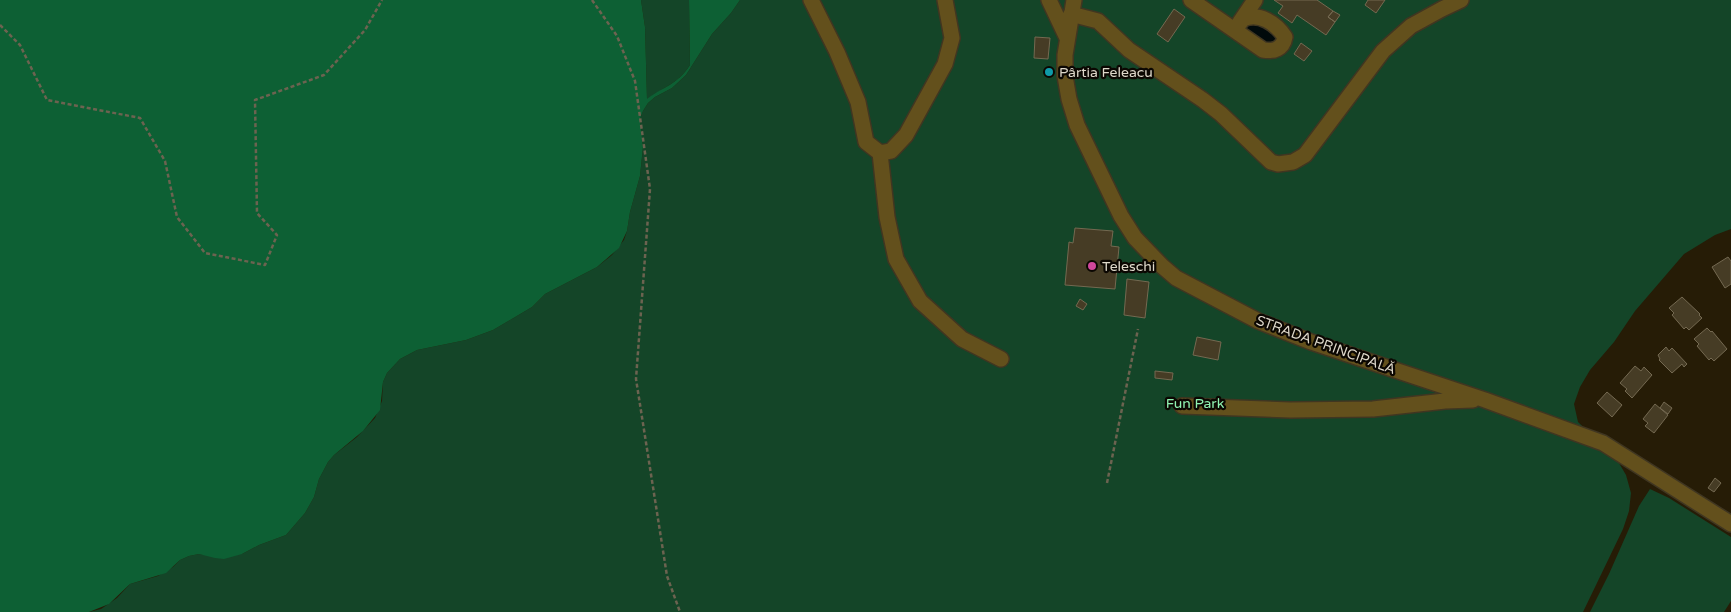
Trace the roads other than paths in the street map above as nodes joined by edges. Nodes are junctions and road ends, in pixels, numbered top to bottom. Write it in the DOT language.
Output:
graph roads {
  1 [pos="811,0"];
  2 [pos="945,0"];
  3 [pos="1049,0"];
  4 [pos="1191,0"];
  5 [pos="1255,0"];
  6 [pos="1460,0"];
  7 [pos="1072,7"];
  8 [pos="1067,38"];
  9 [pos="880,153"];
  10 [pos="1001,359"];
  11 [pos="1485,400"];
  12 [pos="1182,406"];
  13 [pos="1731,524"];
  1 -- 9 [label="street"];
  2 -- 9 [label="street"];
  3 -- 8 [label="street"];
  4 -- 5 [label="street"];
  6 -- 7 [label="street"];
  7 -- 8 [label="street, STRADA PRINCIPALĂ"];
  8 -- 11 [label="street, STRADA PRINCIPALĂ"];
  9 -- 10 [label="street"];
  11 -- 12 [label="street"];
  11 -- 13 [label="street, STRADA PRINCIPALĂ"];
}
